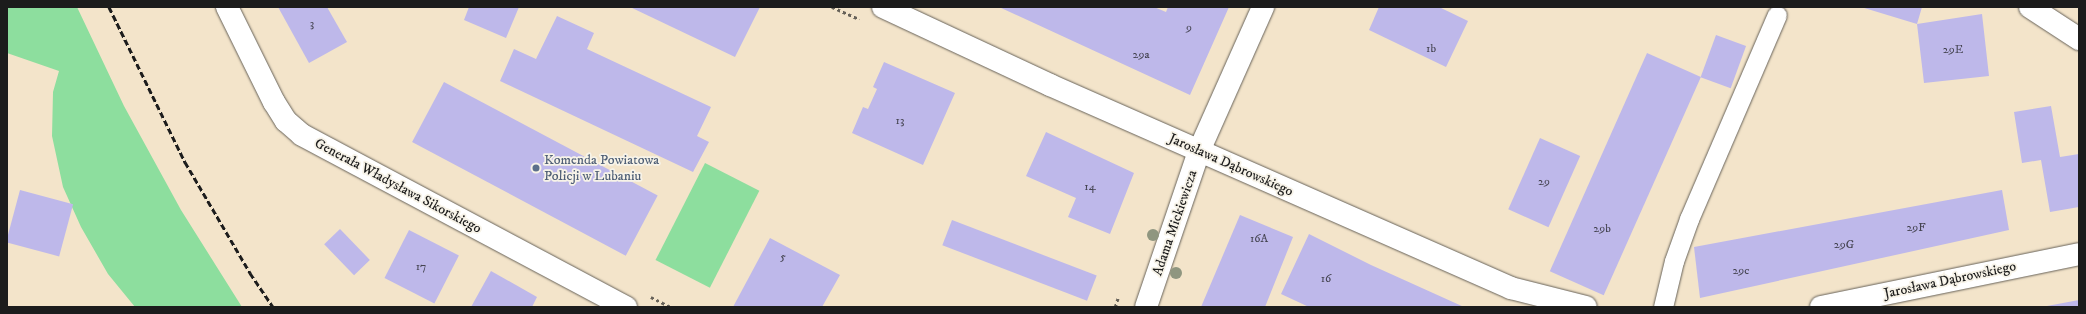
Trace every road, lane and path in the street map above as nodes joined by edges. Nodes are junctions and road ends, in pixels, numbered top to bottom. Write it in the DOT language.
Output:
graph roads {
  1 [pos="227,7"];
  2 [pos="832,7"];
  3 [pos="883,7"];
  4 [pos="1263,7"];
  5 [pos="2030,7"];
  6 [pos="1778,15"];
  7 [pos="866,23"];
  8 [pos="2079,38"];
  9 [pos="1199,151"];
  10 [pos="2079,254"];
  11 [pos="1120,292"];
  12 [pos="626,307"];
  13 [pos="1115,307"];
  14 [pos="1146,307"];
  15 [pos="1586,307"];
  16 [pos="1663,307"];
  17 [pos="1821,307"];
  1 -- 12 [label="street, Generała Władysława Sikorskiego"];
  2 -- 7 [label="path"];
  3 -- 9 [label="street, Jarosława Dąbrowskiego"];
  4 -- 9 [label="street, Adama Mickiewicza"];
  5 -- 8 [label="street"];
  6 -- 16 [label="lane"];
  9 -- 14 [label="street, Adama Mickiewicza"];
  9 -- 15 [label="street, Jarosława Dąbrowskiego"];
  10 -- 17 [label="street, Jarosława Dąbrowskiego"];
  11 -- 13 [label="path"];
}
